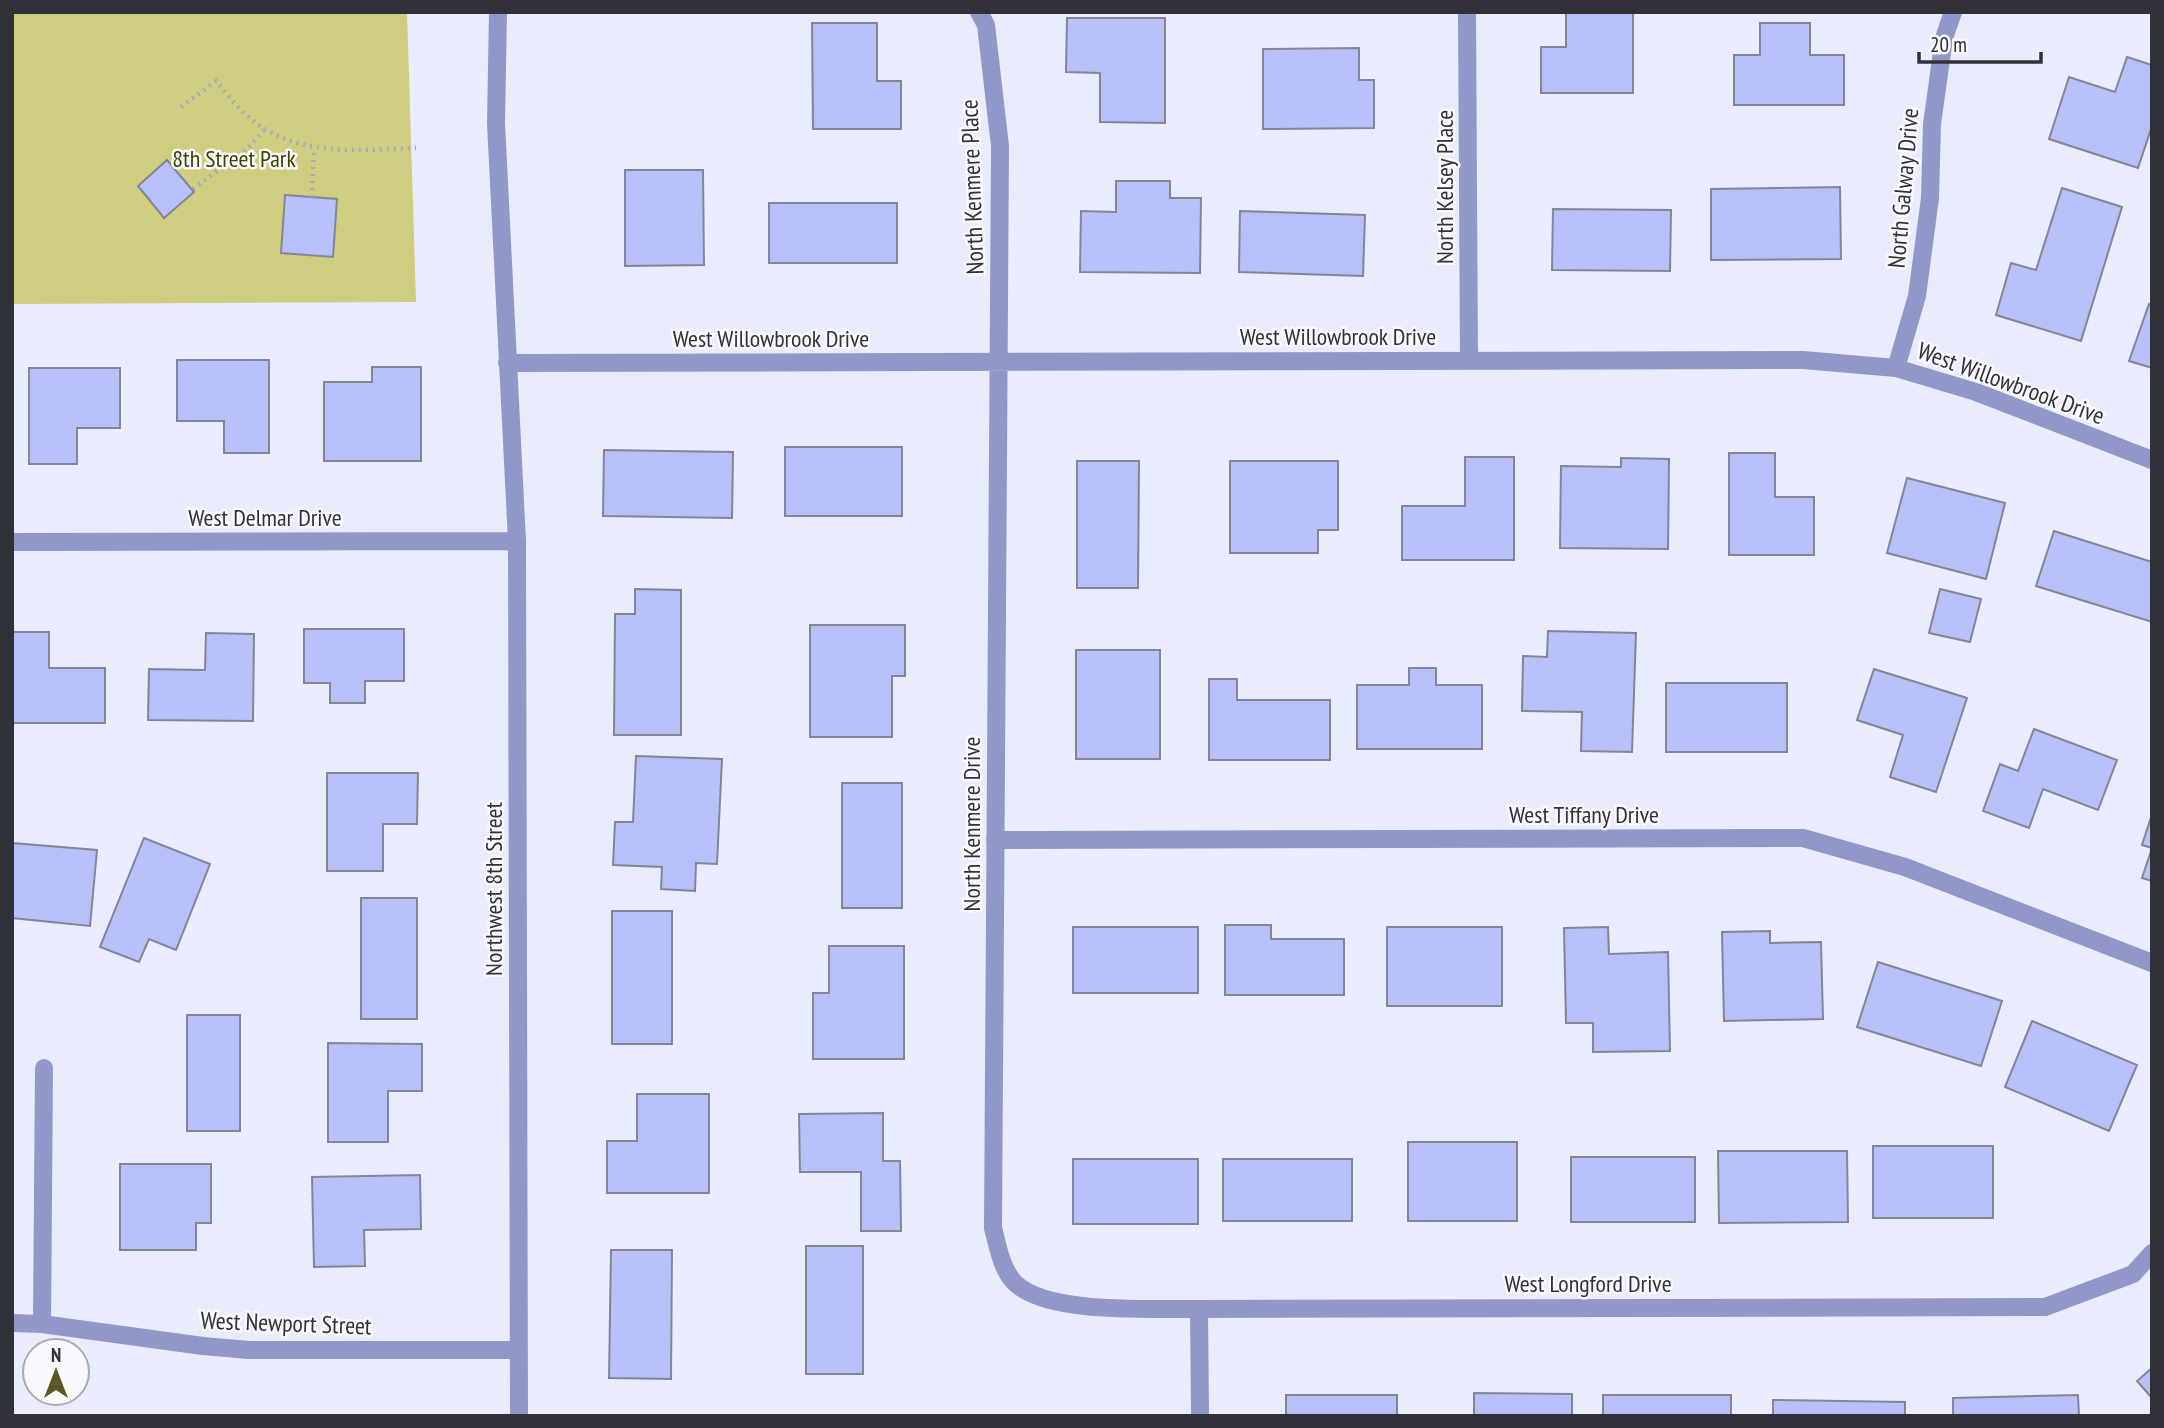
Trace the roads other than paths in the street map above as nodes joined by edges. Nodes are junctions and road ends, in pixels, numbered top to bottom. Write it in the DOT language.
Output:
graph roads {
  1 [pos="498,12"];
  2 [pos="979,12"];
  3 [pos="1467,12"];
  4 [pos="1953,12"];
  5 [pos="1469,360"];
  6 [pos="1000,362"];
  7 [pos="507,363"];
  8 [pos="1896,368"];
  9 [pos="2152,460"];
  10 [pos="517,541"];
  11 [pos="12,542"];
  12 [pos="995,840"];
  13 [pos="2152,963"];
  14 [pos="44,1069"];
  15 [pos="2152,1253"];
  16 [pos="1015,1283"];
  17 [pos="1199,1309"];
  18 [pos="12,1323"];
  19 [pos="42,1324"];
  20 [pos="518,1350"];
  21 [pos="519,1416"];
  22 [pos="1200,1416"];
  1 -- 7 [label="street, Northwest 8th Street"];
  2 -- 6 [label="street, North Kenmere Place"];
  3 -- 5 [label="street, North Kelsey Place"];
  4 -- 8 [label="street, North Galway Drive"];
  5 -- 6 [label="street, West Willowbrook Drive"];
  5 -- 8 [label="street, West Willowbrook Drive"];
  6 -- 7 [label="street, West Willowbrook Drive"];
  6 -- 12 [label="street, North Kenmere Drive"];
  7 -- 10 [label="street, Northwest 8th Street"];
  8 -- 9 [label="street, West Willowbrook Drive"];
  10 -- 11 [label="street, West Delmar Drive"];
  10 -- 20 [label="street, Northwest 8th Street"];
  12 -- 13 [label="street, West Tiffany Drive"];
  12 -- 16 [label="street, North Kenmere Drive"];
  14 -- 19 [label="street"];
  15 -- 17 [label="street, West Longford Drive"];
  16 -- 17 [label="street, West Longford Drive"];
  17 -- 22 [label="street"];
  18 -- 19 [label="street, West Newport Street"];
  19 -- 20 [label="street, West Newport Street"];
  20 -- 21 [label="street, Northwest 8th Street"];
}
